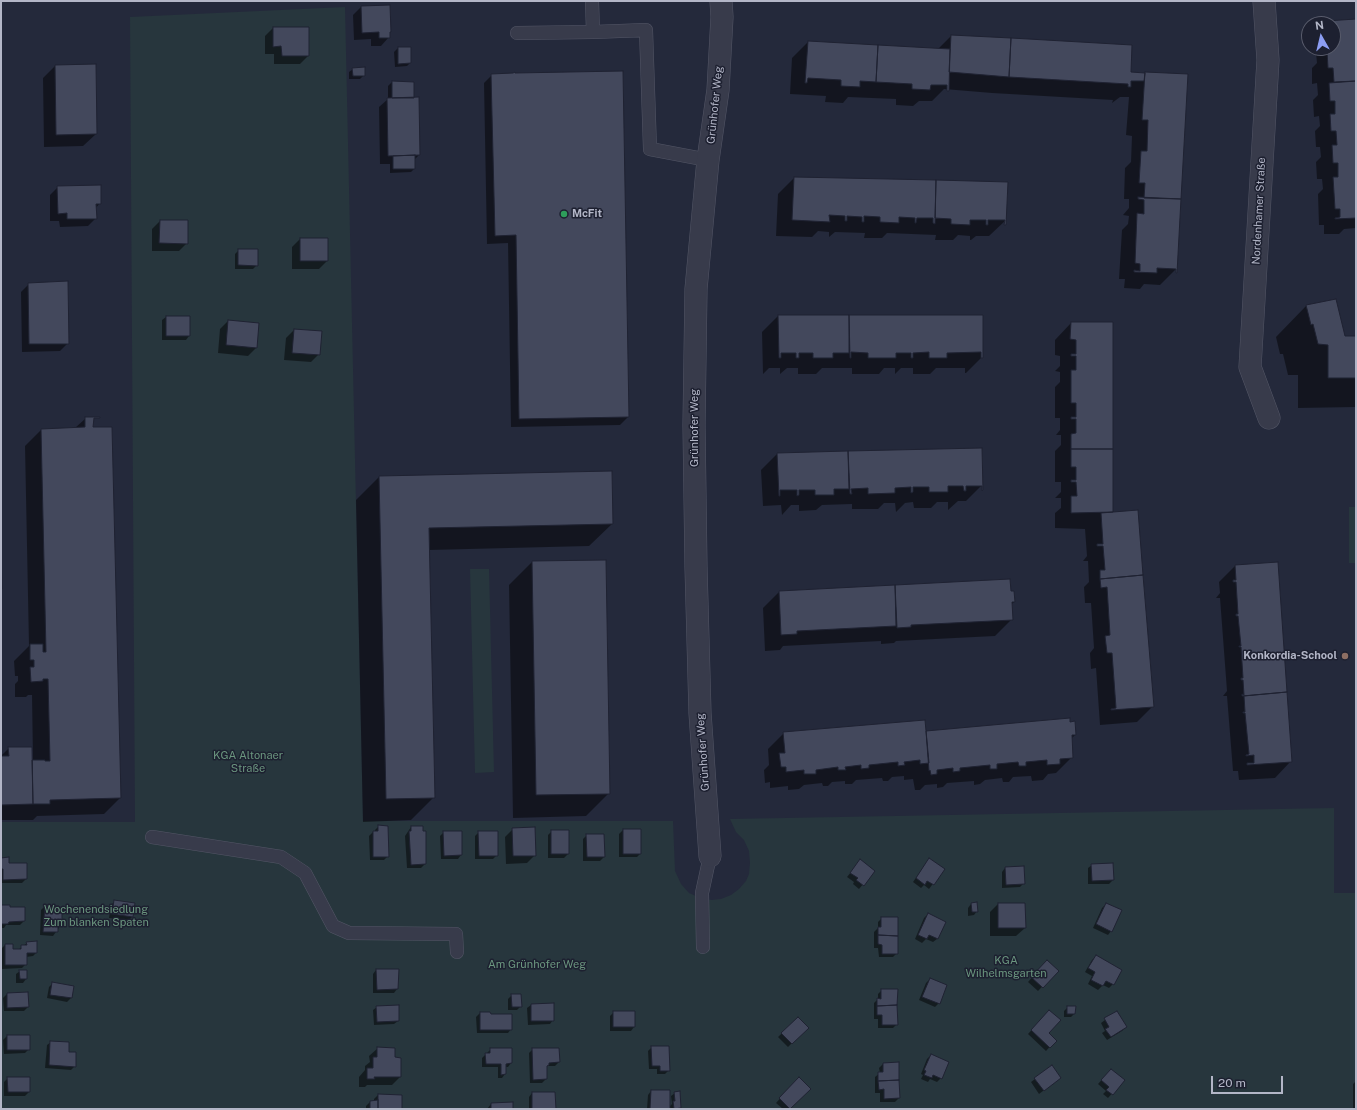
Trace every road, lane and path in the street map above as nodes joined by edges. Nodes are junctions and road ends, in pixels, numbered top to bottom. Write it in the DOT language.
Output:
graph roads {
  1 [pos="592,1"];
  2 [pos="721,1"];
  3 [pos="1264,1"];
  4 [pos="593,32"];
  5 [pos="517,33"];
  6 [pos="708,160"];
  7 [pos="1270,418"];
  8 [pos="152,837"];
  9 [pos="710,856"];
  10 [pos="703,947"];
  11 [pos="457,952"];
  1 -- 4 [label="lane"];
  2 -- 6 [label="street, Grünhofer Weg"];
  3 -- 7 [label="street, Nordenhamer Straße"];
  4 -- 5 [label="lane"];
  4 -- 6 [label="lane"];
  6 -- 9 [label="street, Grünhofer Weg"];
  8 -- 11 [label="lane"];
  9 -- 10 [label="lane"];
}
